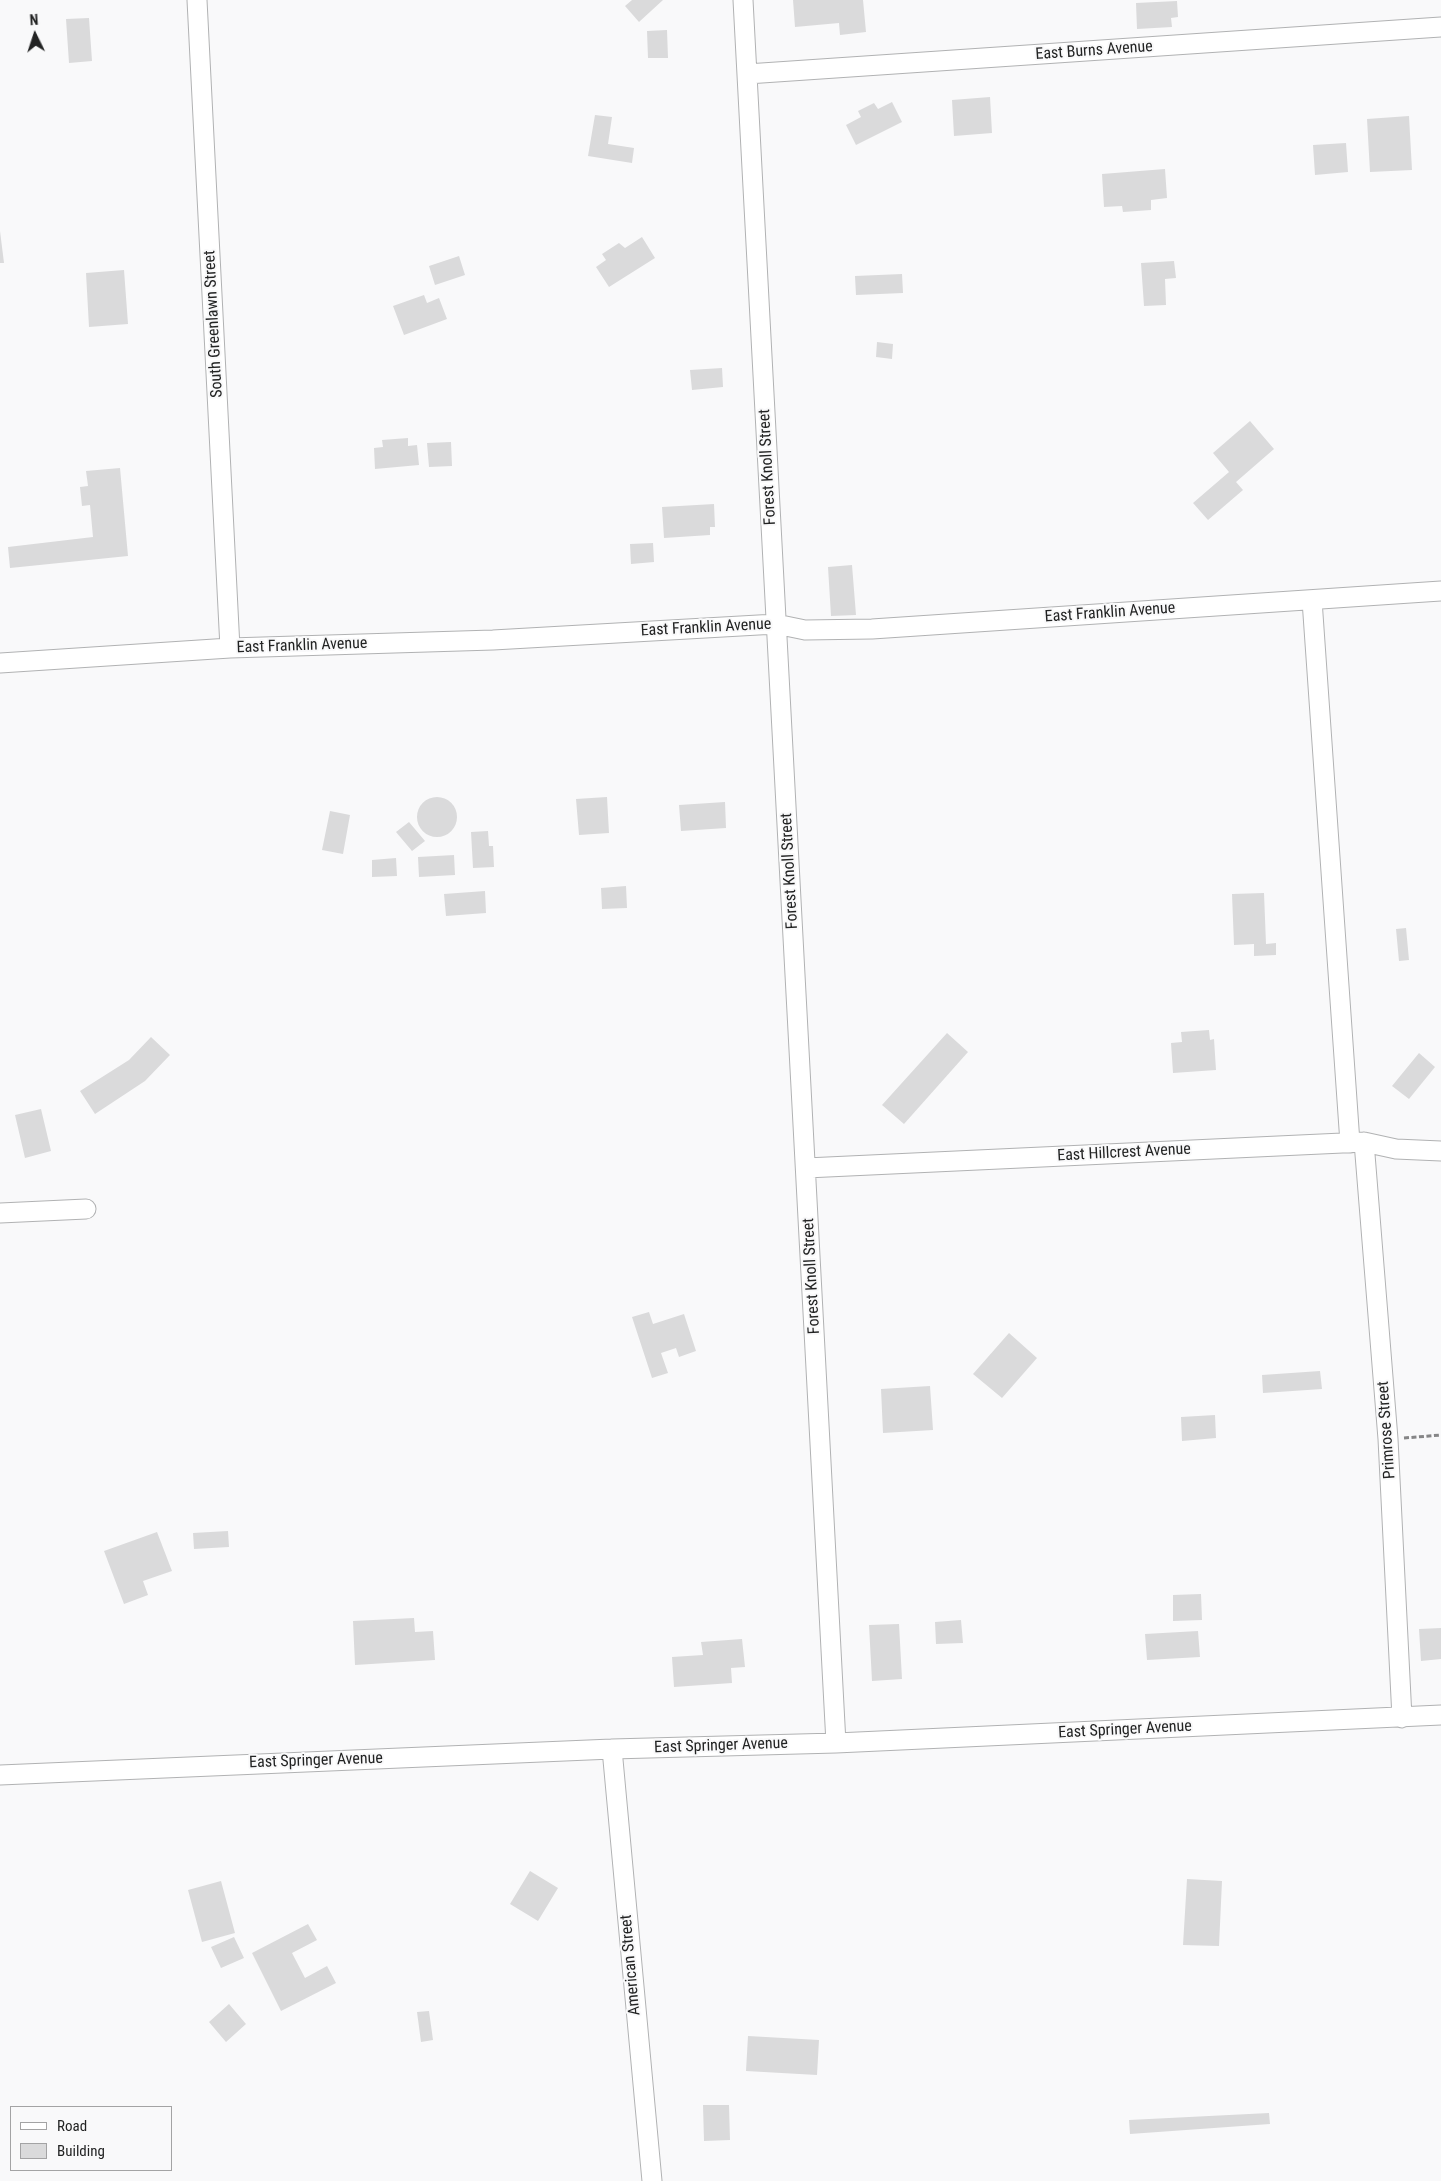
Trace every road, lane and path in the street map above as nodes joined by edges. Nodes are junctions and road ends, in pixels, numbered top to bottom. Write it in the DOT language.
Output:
graph roads {
  1 [pos="197,0"];
  2 [pos="743,0"];
  3 [pos="1441,27"];
  4 [pos="747,74"];
  5 [pos="1441,591"];
  6 [pos="1312,600"];
  7 [pos="776,624"];
  8 [pos="230,648"];
  9 [pos="0,663"];
  10 [pos="1357,1143"];
  11 [pos="1441,1151"];
  12 [pos="806,1168"];
  13 [pos="86,1209"];
  14 [pos="0,1213"];
  15 [pos="1441,1435"];
  16 [pos="1388,1439"];
  17 [pos="1441,1716"];
  18 [pos="1402,1718"];
  19 [pos="836,1743"];
  20 [pos="612,1749"];
  21 [pos="0,1774"];
  22 [pos="652,2181"];
  1 -- 8 [label="street, South Greenlawn Street"];
  2 -- 4 [label="street, Forest Knoll Street"];
  3 -- 4 [label="street, East Burns Avenue"];
  4 -- 7 [label="street, Forest Knoll Street"];
  5 -- 6 [label="street, East Franklin Avenue"];
  6 -- 7 [label="street, East Franklin Avenue"];
  6 -- 10 [label="street, Primrose Street"];
  7 -- 8 [label="street, East Franklin Avenue"];
  7 -- 12 [label="street, Forest Knoll Street"];
  8 -- 9 [label="street, East Franklin Avenue"];
  10 -- 11 [label="street, East Hillcrest Avenue"];
  10 -- 12 [label="street, East Hillcrest Avenue"];
  10 -- 16 [label="street, Primrose Street"];
  12 -- 19 [label="street, Forest Knoll Street"];
  13 -- 14 [label="street"];
  15 -- 16 [label="path"];
  16 -- 18 [label="street, Primrose Street"];
  17 -- 18 [label="street, East Springer Avenue"];
  18 -- 19 [label="street, East Springer Avenue"];
  19 -- 20 [label="street, East Springer Avenue"];
  20 -- 21 [label="street, East Springer Avenue"];
  20 -- 22 [label="street, American Street"];
}
